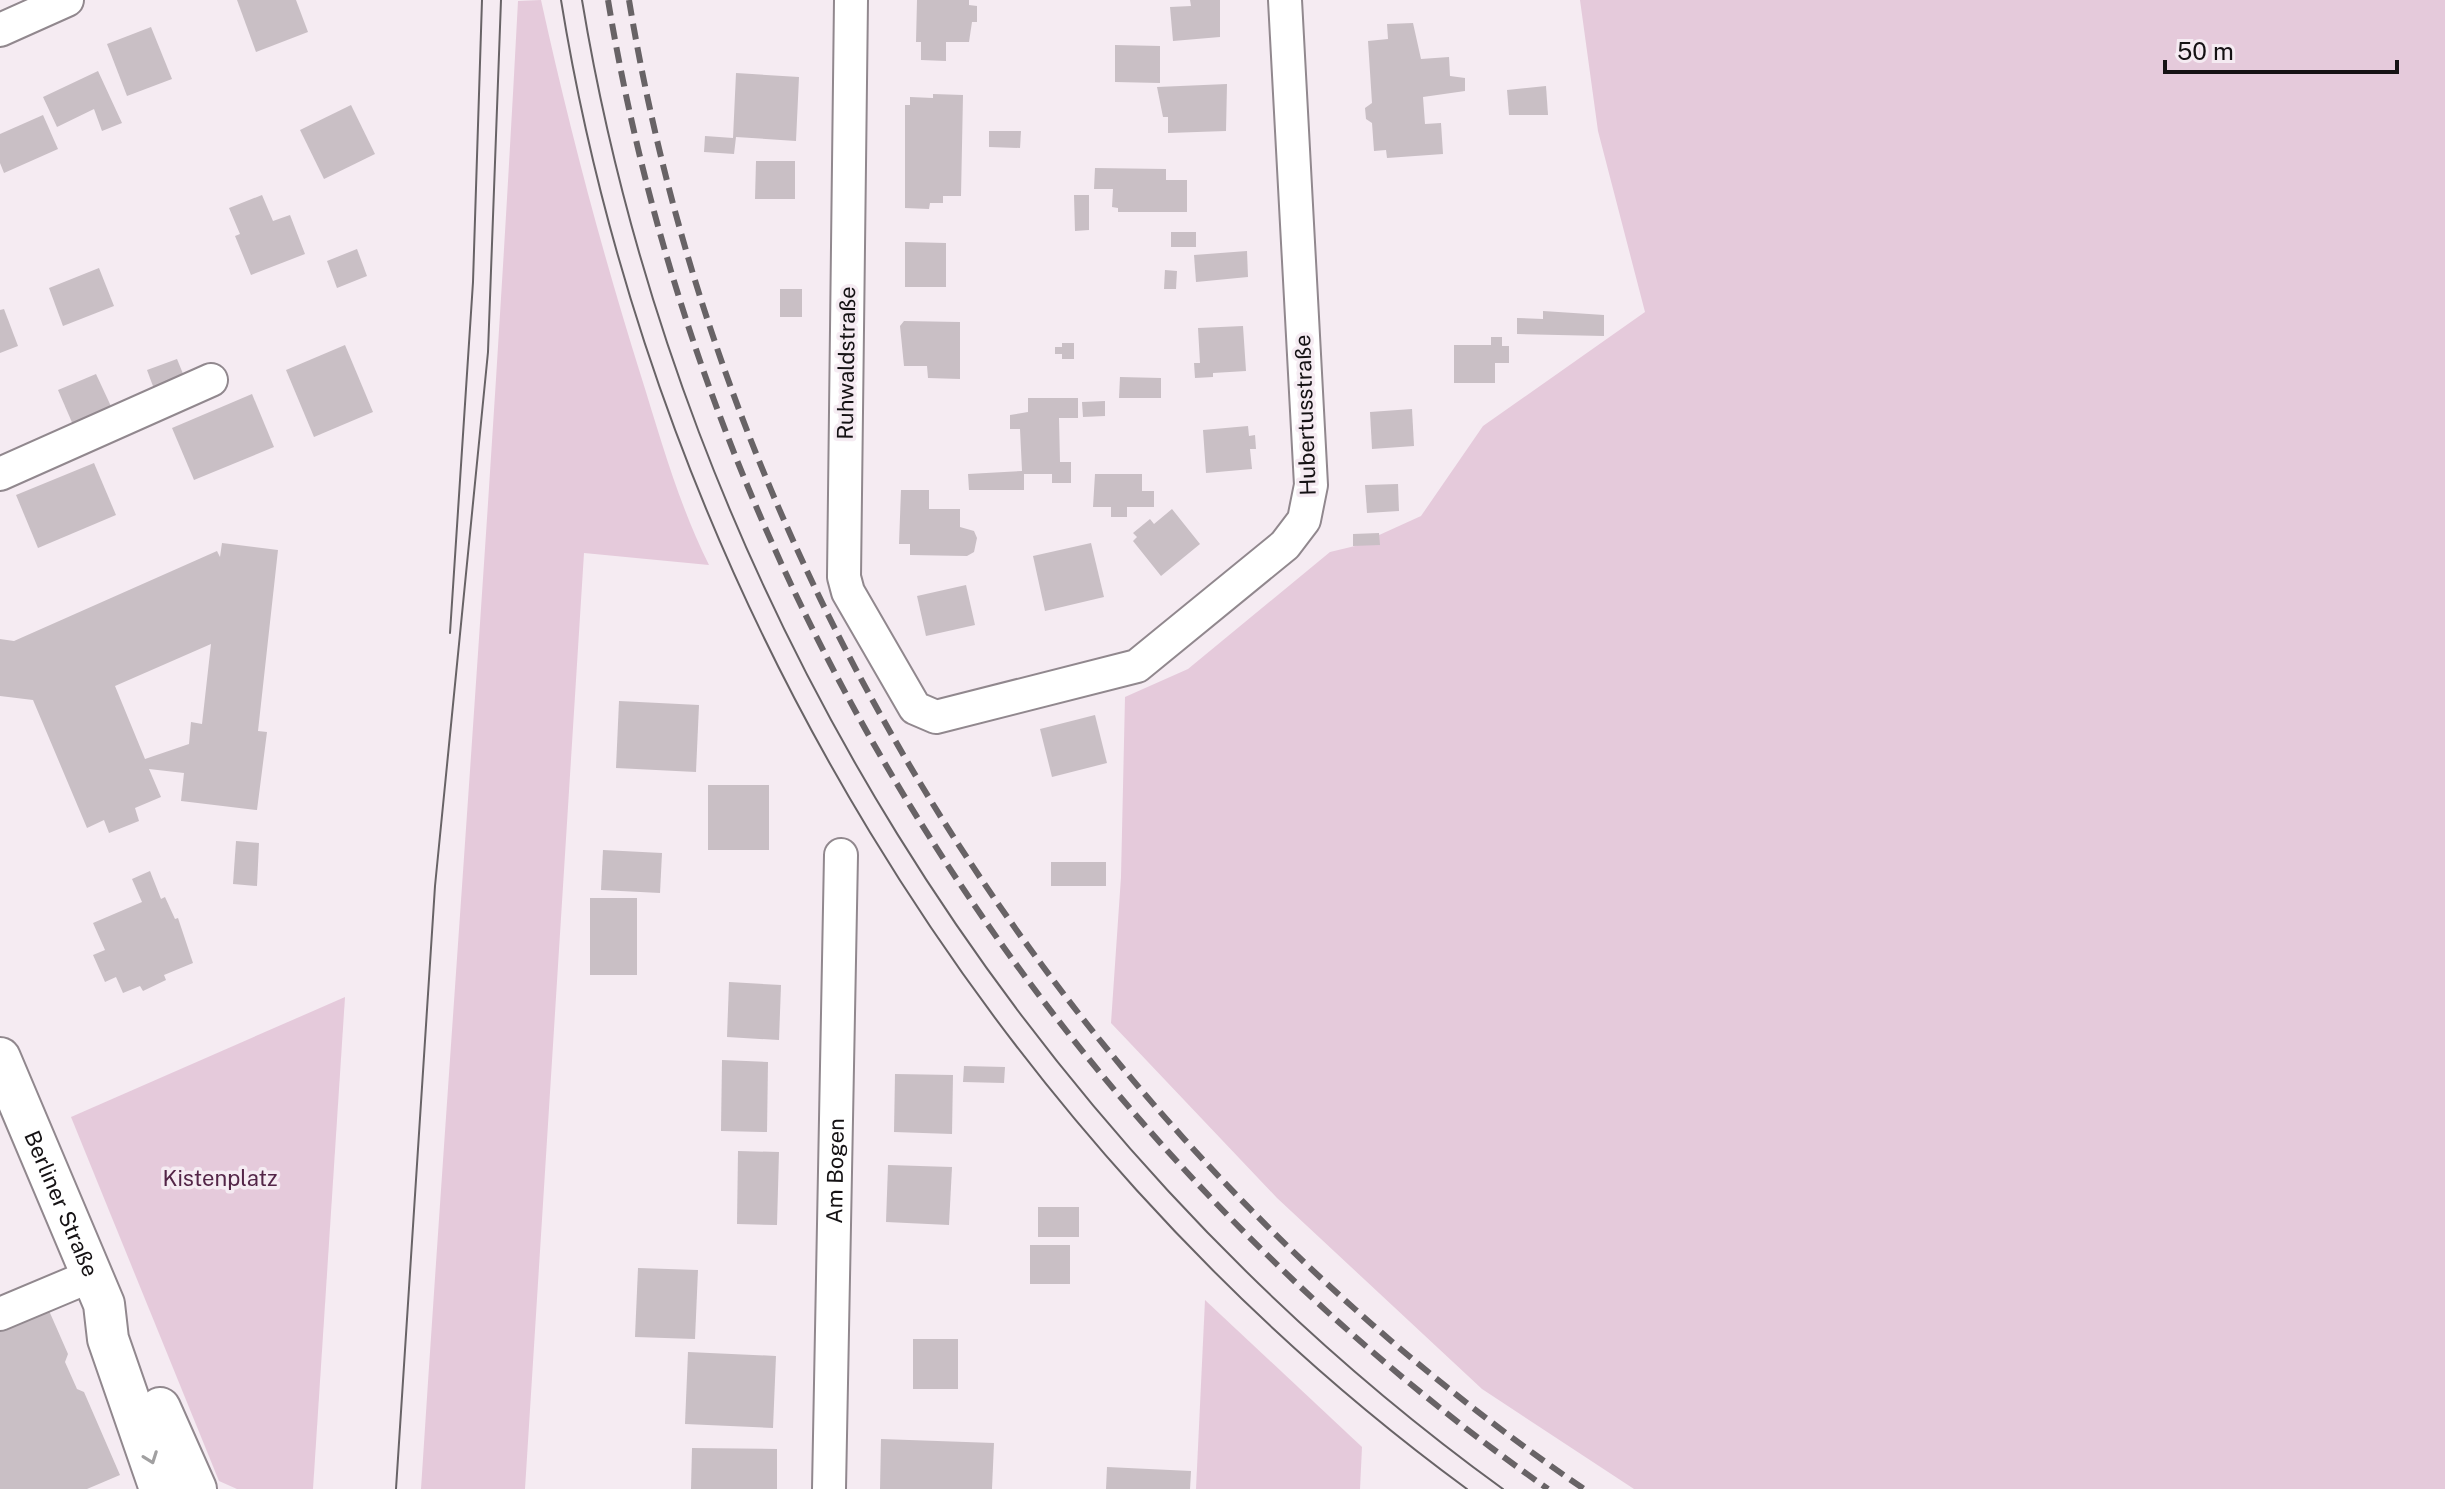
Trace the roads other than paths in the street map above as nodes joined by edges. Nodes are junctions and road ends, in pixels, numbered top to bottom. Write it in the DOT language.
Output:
graph roads {
  1 [pos="67,0"];
  2 [pos="851,0"];
  3 [pos="1285,0"];
  4 [pos="0,30"];
  5 [pos="211,380"];
  6 [pos="0,474"];
  7 [pos="915,708"];
  8 [pos="841,855"];
  9 [pos="0,1058"];
  10 [pos="98,1290"];
  11 [pos="0,1314"];
  12 [pos="160,1489"];
  13 [pos="196,1489"];
  14 [pos="829,1489"];
  1 -- 4 [label="street"];
  2 -- 7 [label="street, Ruhwaldstraße"];
  3 -- 7 [label="street, Hubertusstraße"];
  5 -- 6 [label="street"];
  8 -- 14 [label="street, Am Bogen"];
  9 -- 10 [label="main road, Berliner Straße"];
  10 -- 11 [label="street"];
  10 -- 12 [label="main road, Berliner Straße, one-way"];
  10 -- 13 [label="main road, Berliner Straße"];
}
